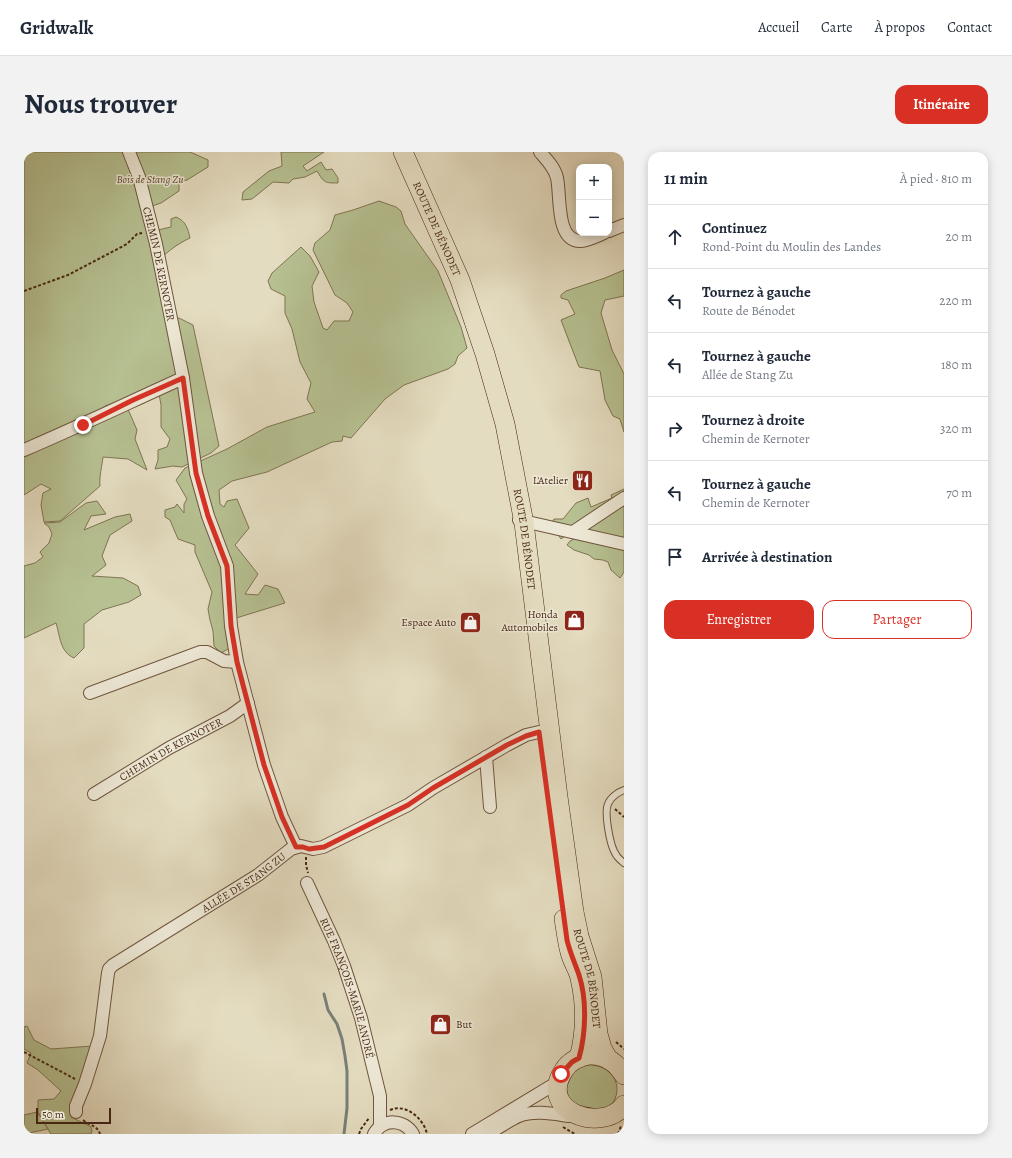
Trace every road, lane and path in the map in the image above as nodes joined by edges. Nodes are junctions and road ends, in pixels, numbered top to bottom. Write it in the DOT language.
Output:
graph roads {
  1 [pos="129,152"];
  2 [pos="390,152"];
  3 [pos="403,152"];
  4 [pos="540,152"];
  5 [pos="624,225"];
  6 [pos="153,230"];
  7 [pos="612,230"];
  8 [pos="596,236"];
  9 [pos="24,291"];
  10 [pos="183,378"];
  11 [pos="24,450"];
  12 [pos="507,471"];
  13 [pos="624,498"];
  14 [pos="524,524"];
  15 [pos="574,532"];
  16 [pos="624,544"];
  17 [pos="237,662"];
  18 [pos="90,693"];
  19 [pos="248,703"];
  20 [pos="548,716"];
  21 [pos="539,732"];
  22 [pos="486,757"];
  23 [pos="624,790"];
  24 [pos="94,794"];
  25 [pos="558,797"];
  26 [pos="608,802"];
  27 [pos="490,807"];
  28 [pos="624,817"];
  29 [pos="296,847"];
  30 [pos="309,849"];
  31 [pos="624,863"];
  32 [pos="307,883"];
  33 [pos="24,1052"];
  34 [pos="579,1058"];
  35 [pos="619,1067"];
  36 [pos="558,1082"];
  37 [pos="85,1084"];
  38 [pos="380,1096"];
  39 [pos="76,1112"];
  40 [pos="616,1119"];
  41 [pos="397,1122"];
  42 [pos="578,1124"];
  43 [pos="377,1130"];
  44 [pos="100,1134"];
  45 [pos="413,1134"];
  46 [pos="472,1134"];
  47 [pos="488,1134"];
  1 -- 6 [label="street, CHEMIN DE KERNOTER"];
  2 -- 12 [label="main road, ROUTE DE BÉNODET"];
  3 -- 12 [label="main road, ROUTE DE BÉNODET"];
  4 -- 8 [label="street"];
  5 -- 7 [label="street"];
  6 -- 9 [label="path"];
  6 -- 10 [label="street, CHEMIN DE KERNOTER"];
  10 -- 11 [label="street"];
  10 -- 17 [label="street, CHEMIN DE KERNOTER"];
  12 -- 14 [label="main road, ROUTE DE BÉNODET"];
  12 -- 21 [label="main road, ROUTE DE BÉNODET"];
  13 -- 15 [label="street"];
  14 -- 15 [label="street"];
  14 -- 20 [label="main road, ROUTE DE BÉNODET"];
  15 -- 16 [label="street"];
  17 -- 18 [label="street"];
  17 -- 19 [label="street, CHEMIN DE KERNOTER"];
  19 -- 24 [label="street, CHEMIN DE KERNOTER"];
  19 -- 29 [label="street, CHEMIN DE KERNOTER"];
  20 -- 21 [label="street"];
  20 -- 25 [label="main road, ROUTE DE BÉNODET"];
  21 -- 22 [label="street, ALLÉE DE STANG ZU"];
  21 -- 25 [label="street"];
  21 -- 34 [label="main road, ROUTE DE BÉNODET"];
  22 -- 27 [label="street"];
  22 -- 30 [label="street, ALLÉE DE STANG ZU"];
  23 -- 26 [label="lane"];
  25 -- 35 [label="main road, ROUTE DE BÉNODET"];
  26 -- 28 [label="path"];
  26 -- 31 [label="lane"];
  29 -- 30 [label="street, ALLÉE DE STANG ZU"];
  29 -- 37 [label="street, ALLÉE DE STANG ZU"];
  30 -- 32 [label="path"];
  32 -- 38 [label="street, RUE FRANÇOIS-MARIE ANDRÉ"];
  33 -- 37 [label="path"];
  34 -- 35 [label="main road"];
  34 -- 36 [label="main road"];
  36 -- 42 [label="main road"];
  36 -- 46 [label="street"];
  37 -- 39 [label="street, ALLÉE DE STANG ZU"];
  38 -- 41 [label="street, RUE FRANÇOIS-MARIE ANDRÉ"];
  38 -- 43 [label="street, RUE FRANÇOIS-MARIE ANDRÉ"];
  39 -- 44 [label="path"];
  40 -- 42 [label="main road"];
  41 -- 43 [label="street"];
  41 -- 45 [label="street"];
  42 -- 47 [label="street"];
}
